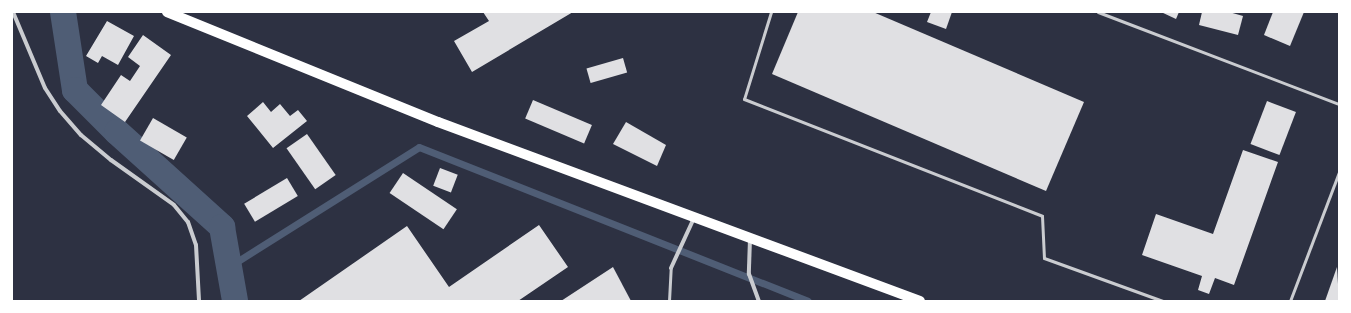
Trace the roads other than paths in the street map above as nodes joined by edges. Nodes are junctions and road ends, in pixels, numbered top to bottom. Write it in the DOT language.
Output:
graph roads {
  1 [pos="13,12"];
  2 [pos="771,12"];
  3 [pos="1098,12"];
  4 [pos="171,13"];
  5 [pos="1339,104"];
  6 [pos="1339,172"];
  7 [pos="694,218"];
  8 [pos="750,239"];
  9 [pos="671,268"];
  10 [pos="199,301"];
  11 [pos="669,301"];
  12 [pos="759,301"];
  13 [pos="920,301"];
  14 [pos="1163,301"];
  15 [pos="1290,301"];
  1 -- 10 [label="street"];
  2 -- 14 [label="lane"];
  3 -- 5 [label="lane"];
  4 -- 7 [label="main road"];
  6 -- 15 [label="lane"];
  7 -- 8 [label="main road"];
  7 -- 9 [label="street"];
  8 -- 12 [label="street"];
  8 -- 13 [label="main road"];
  9 -- 11 [label="lane"];
}
